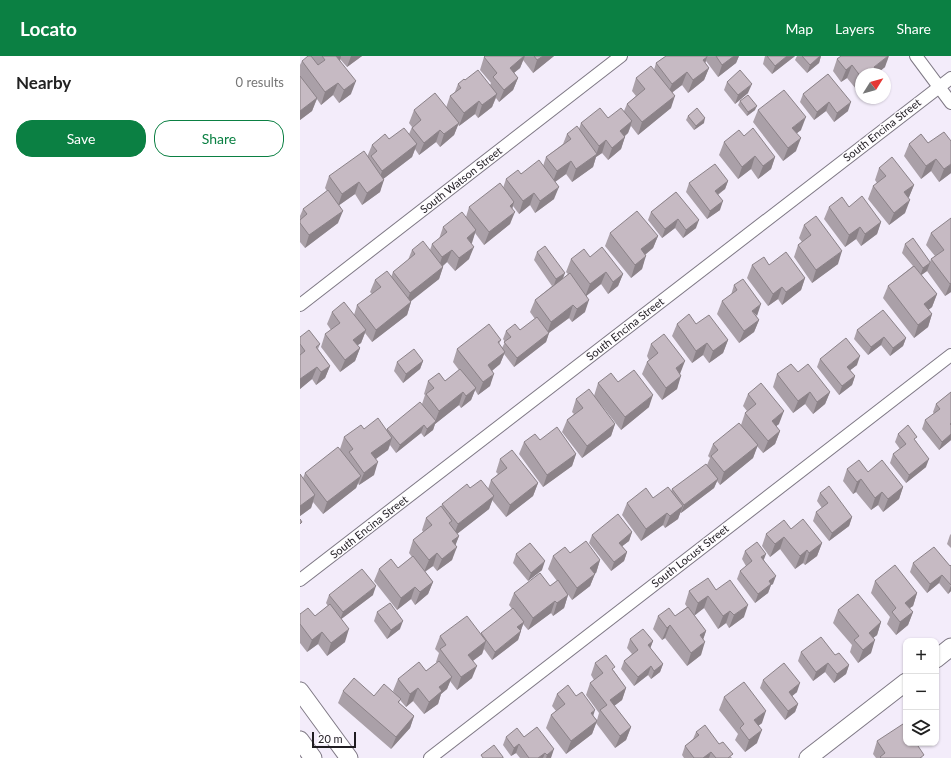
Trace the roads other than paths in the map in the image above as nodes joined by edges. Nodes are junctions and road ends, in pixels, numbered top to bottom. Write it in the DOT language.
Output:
graph roads {
  1 [pos="622,56"];
  2 [pos="916,56"];
  3 [pos="951,78"];
  4 [pos="939,87"];
  5 [pos="951,103"];
  6 [pos="300,305"];
  7 [pos="951,355"];
  8 [pos="300,580"];
  9 [pos="951,647"];
  10 [pos="939,657"];
  11 [pos="903,684"];
  12 [pos="300,691"];
  13 [pos="300,740"];
  14 [pos="313,758"];
  15 [pos="349,758"];
  16 [pos="430,758"];
  17 [pos="808,758"];
  1 -- 6 [label="street, South Watson Street"];
  2 -- 4 [label="street"];
  3 -- 4 [label="street, South Encina Street"];
  4 -- 5 [label="street"];
  4 -- 8 [label="street, South Encina Street"];
  7 -- 16 [label="street, South Locust Street"];
  9 -- 10 [label="street"];
  11 -- 17 [label="street"];
  12 -- 15 [label="street"];
  13 -- 14 [label="street"];
}
